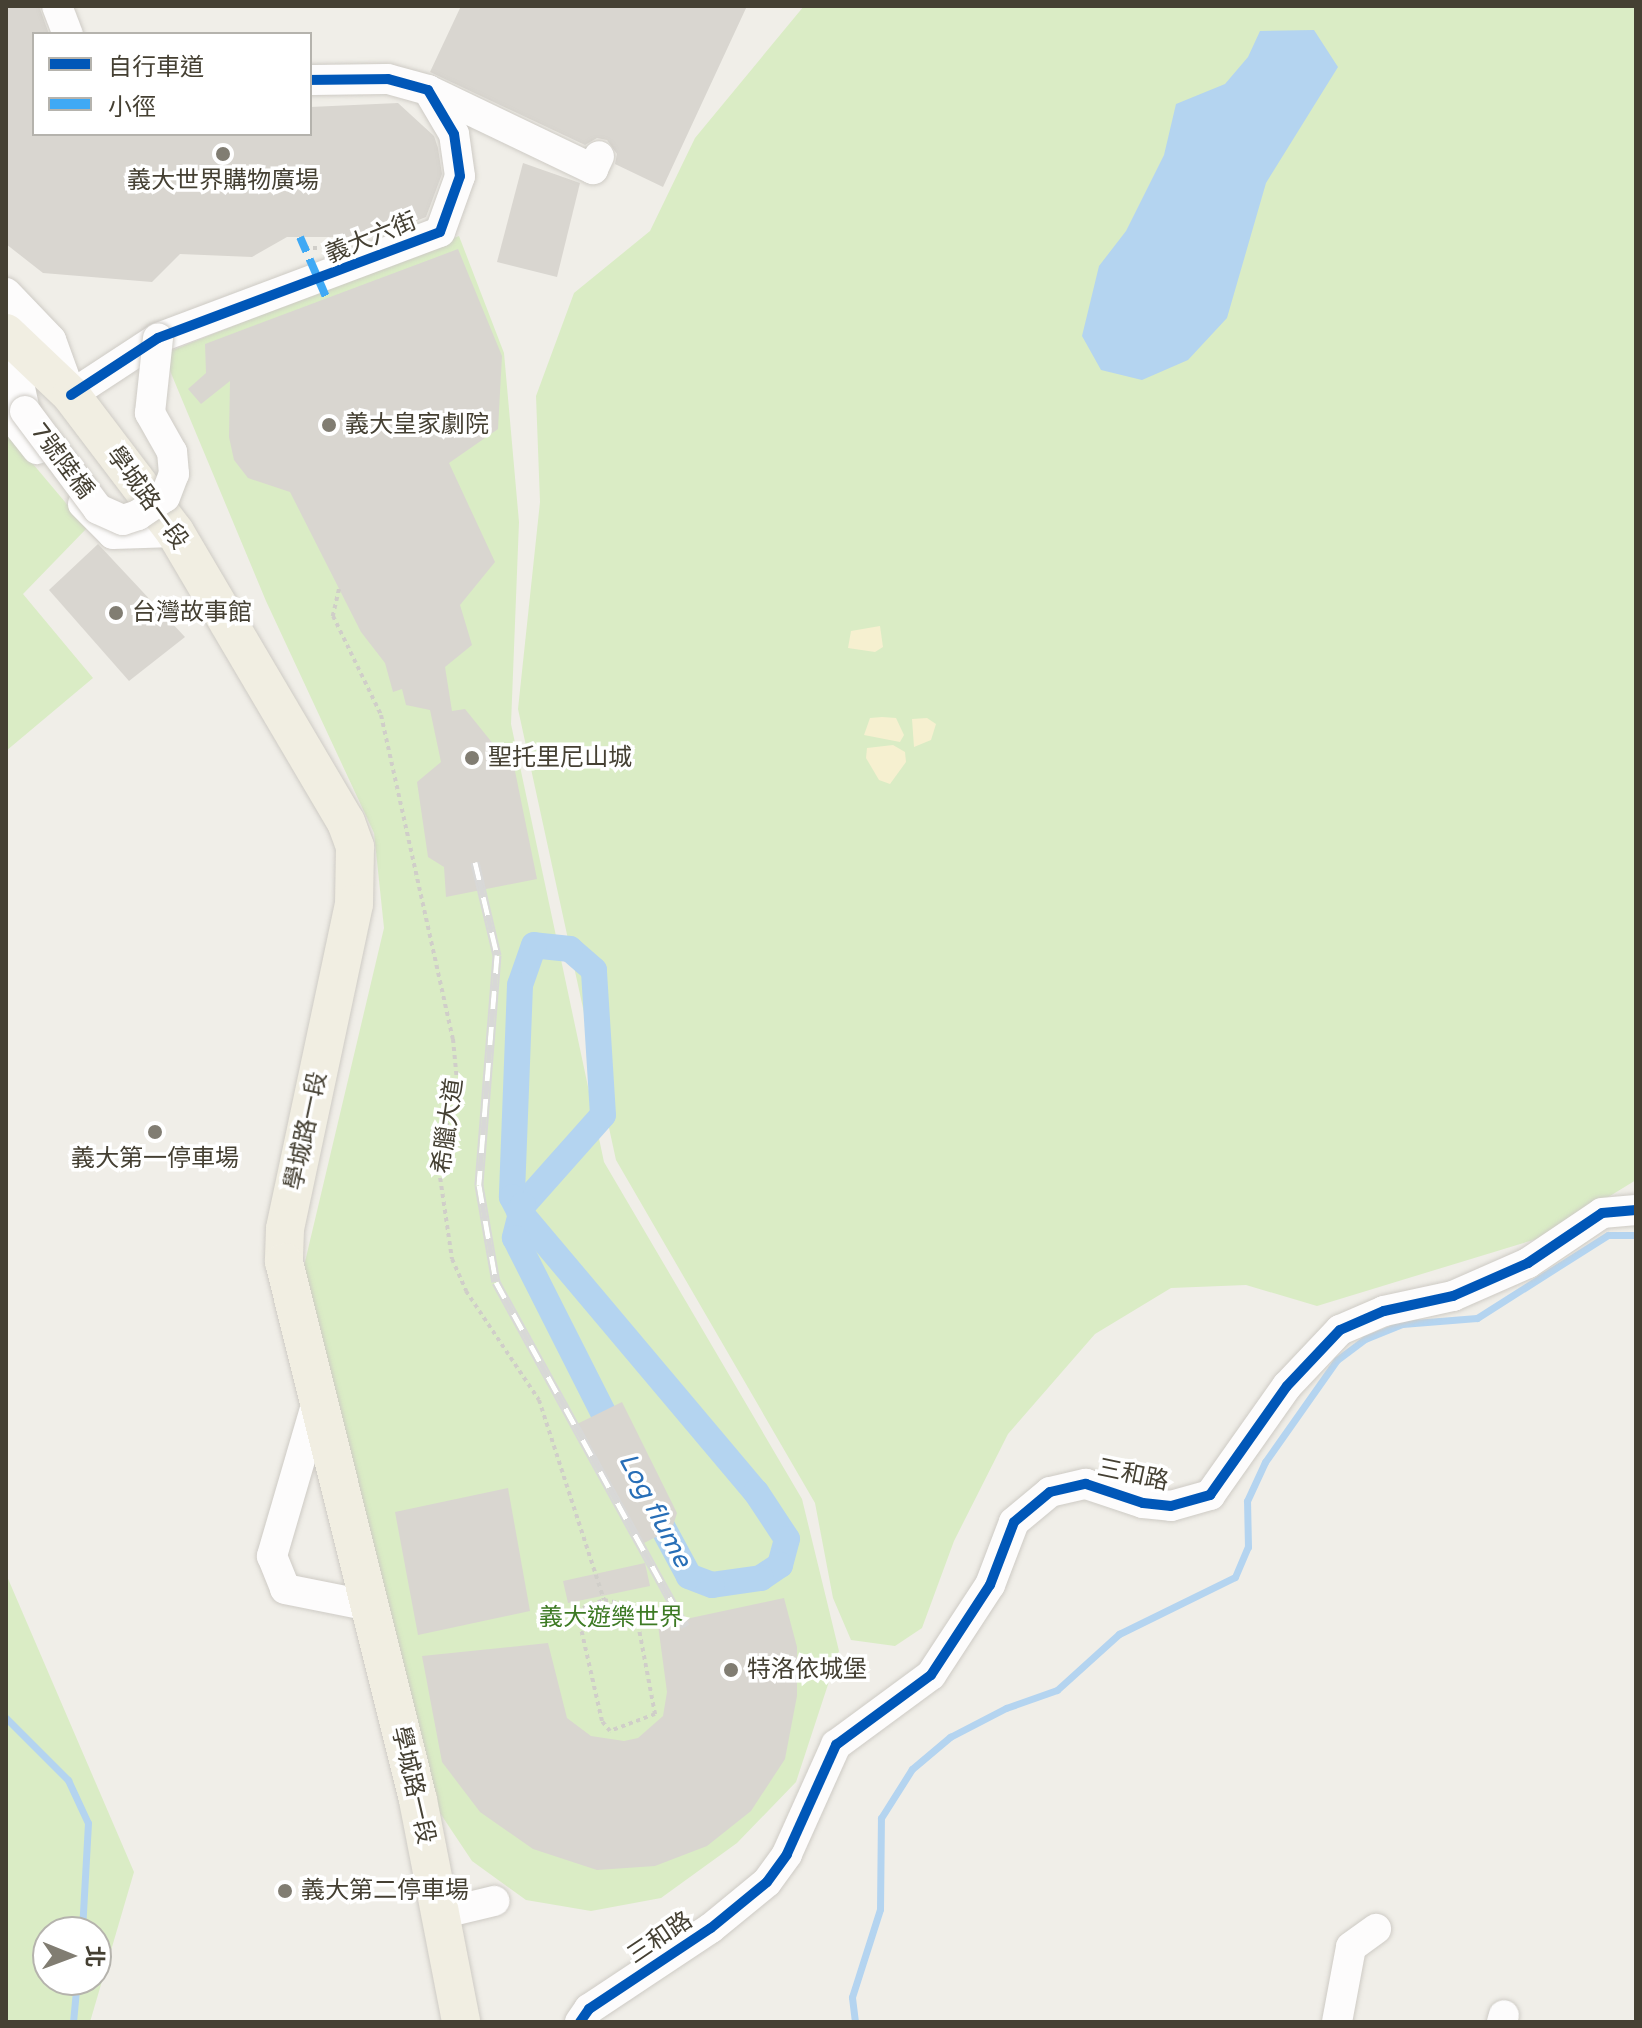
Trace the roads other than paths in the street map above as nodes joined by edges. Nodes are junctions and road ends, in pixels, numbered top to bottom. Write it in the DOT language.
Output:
graph roads {
  1 [pos="57,6"];
  2 [pos="67,32"];
  3 [pos="312,80"];
  4 [pos="428,90"];
  5 [pos="599,156"];
  6 [pos="6,293"];
  7 [pos="8,335"];
  8 [pos="158,338"];
  9 [pos="71,395"];
  10 [pos="15,410"];
  11 [pos="175,532"];
  12 [pos="1636,1210"];
  13 [pos="323,1394"];
  14 [pos="370,1606"];
  15 [pos="494,1901"];
  16 [pos="440,1914"];
  17 [pos="1376,1929"];
  18 [pos="461,2022"];
  19 [pos="580,2022"];
  20 [pos="1337,2022"];
  1 -- 2 [label="street"];
  3 -- 4 [label="street"];
  4 -- 5 [label="street"];
  4 -- 8 [label="street, 義大六街"];
  6 -- 9 [label="street"];
  7 -- 9 [label="main road, 學城路一段"];
  7 -- 10 [label="street"];
  8 -- 9 [label="street, 義大六街"];
  8 -- 10 [label="street, 7號陸橋, bridge"];
  9 -- 11 [label="main road, 學城路一段"];
  10 -- 11 [label="street"];
  11 -- 13 [label="main road, 學城路一段"];
  12 -- 19 [label="street, 三和路"];
  13 -- 14 [label="main road, 學城路一段"];
  13 -- 14 [label="street"];
  14 -- 16 [label="main road, 學城路一段"];
  15 -- 16 [label="street"];
  16 -- 18 [label="main road, 學城路一段"];
  17 -- 20 [label="street"];
}
